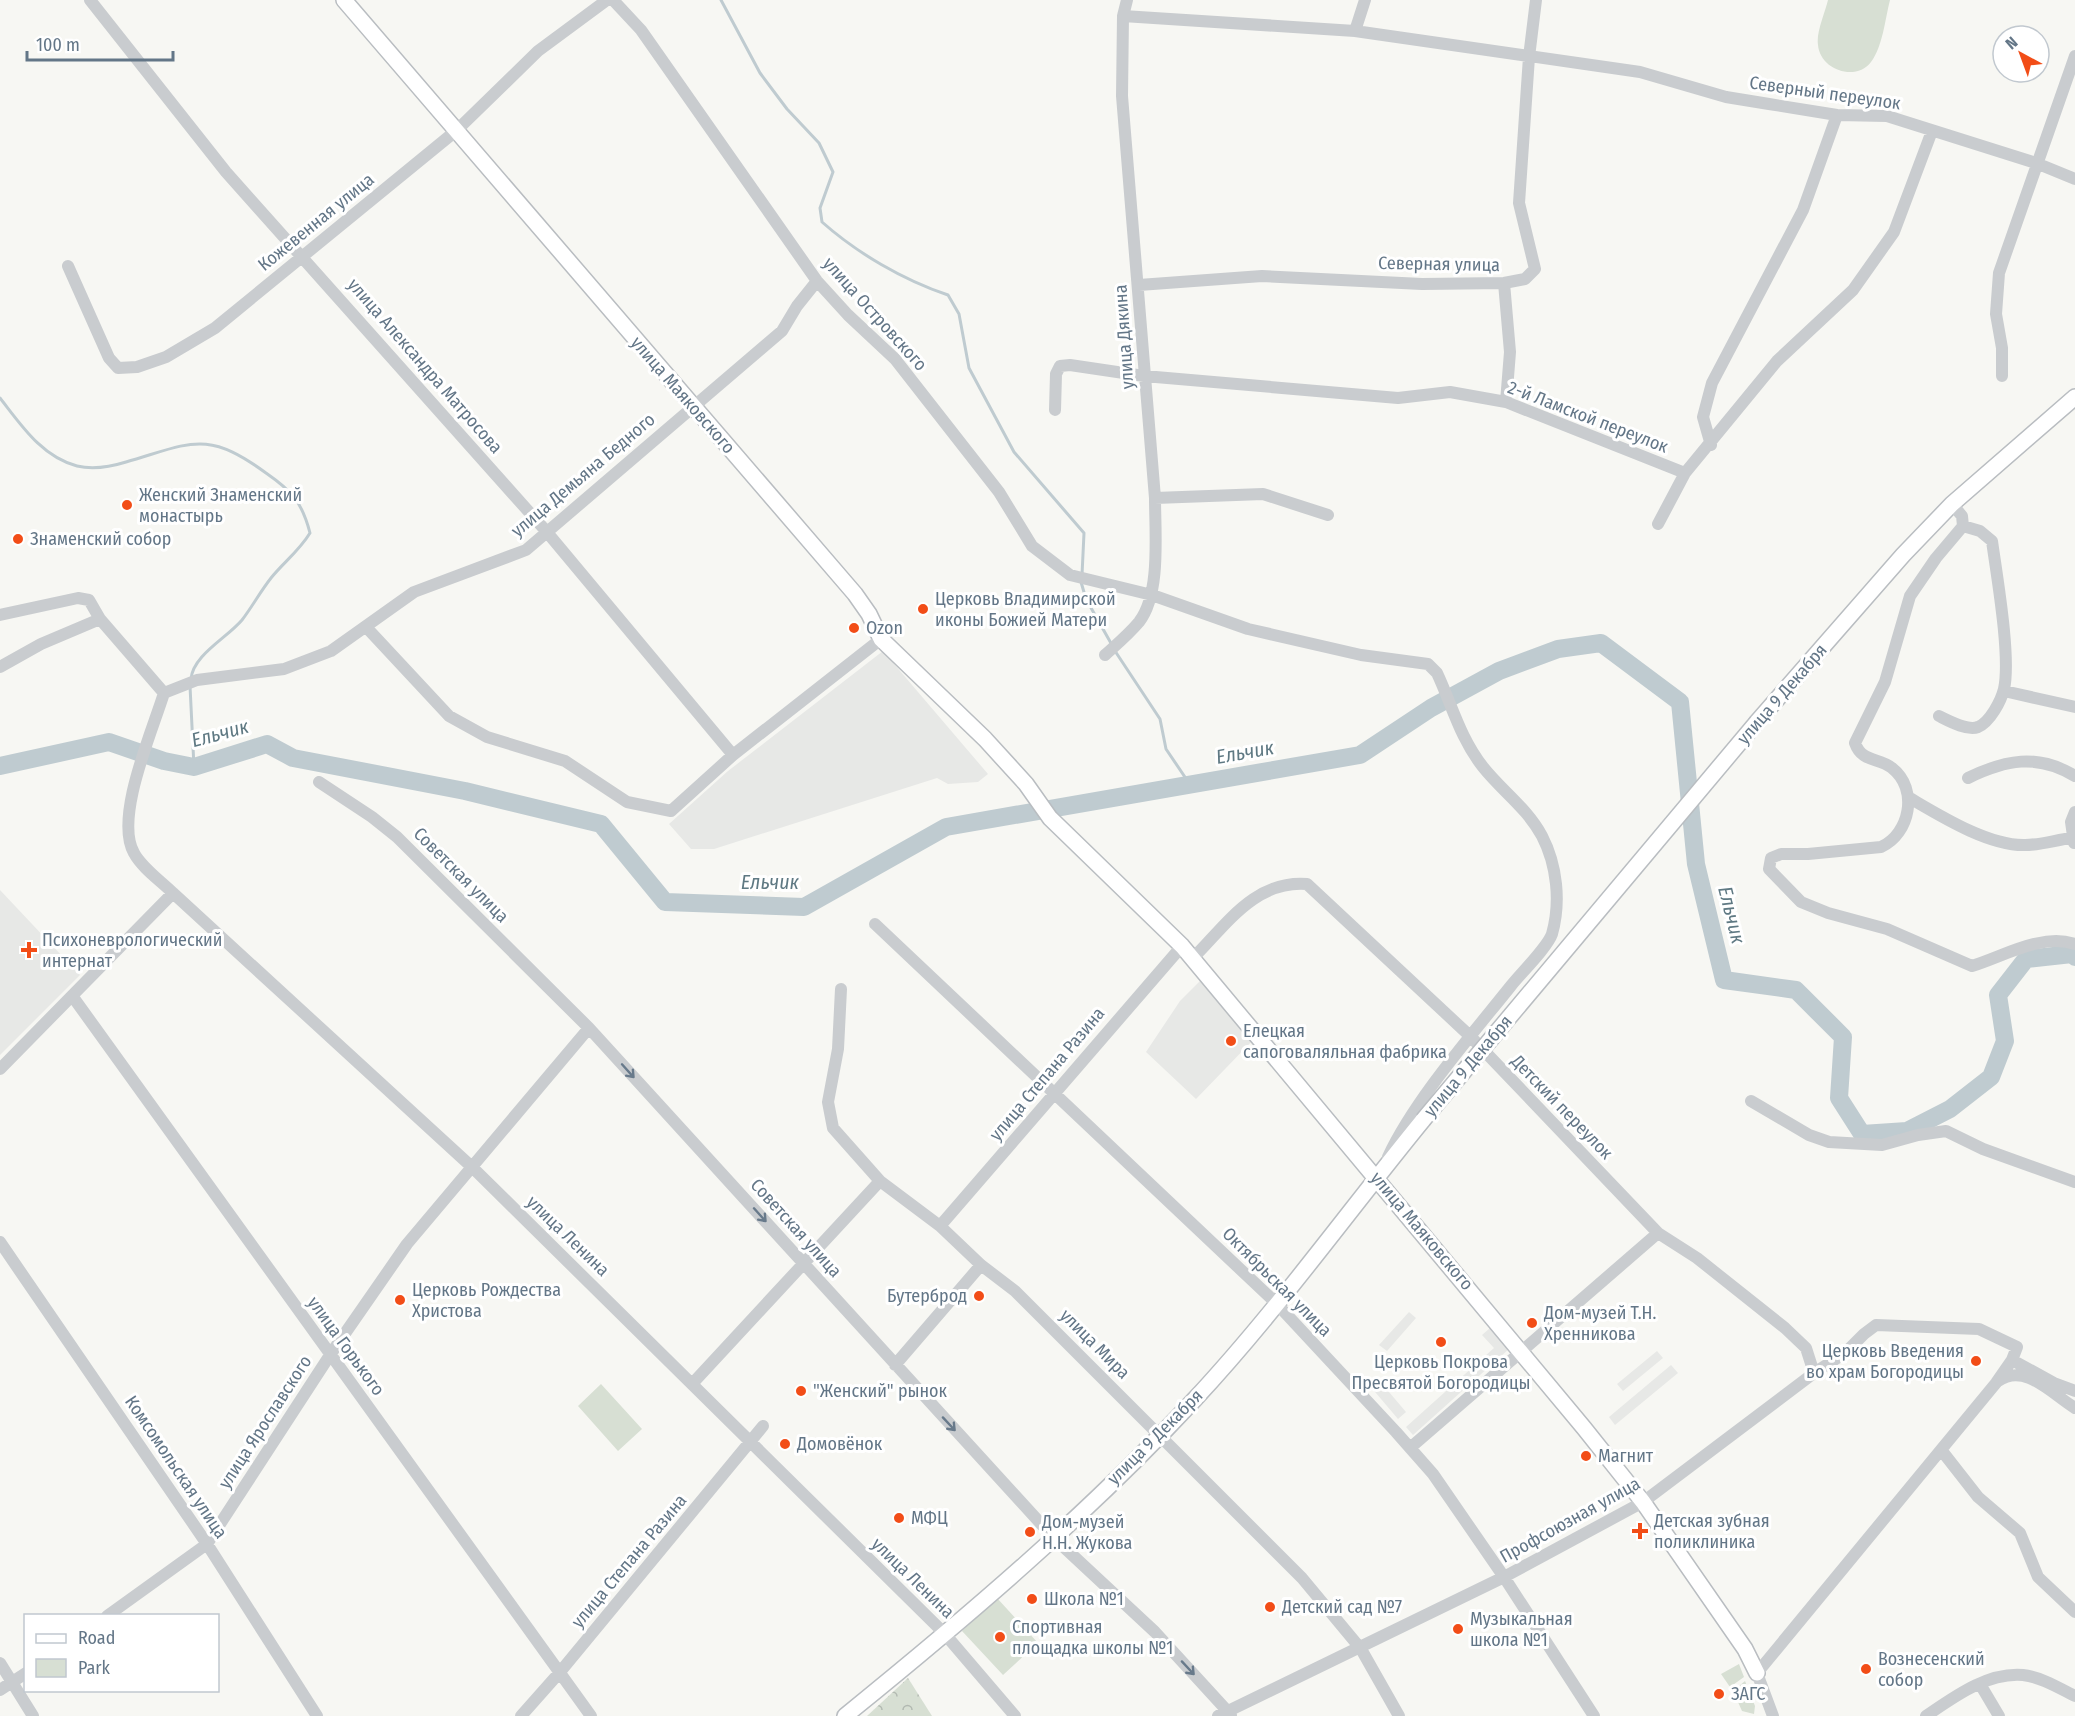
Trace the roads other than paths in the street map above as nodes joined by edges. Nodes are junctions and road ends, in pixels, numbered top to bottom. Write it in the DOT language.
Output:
graph roads {
  1 [pos="90,0"];
  2 [pos="344,0"];
  3 [pos="607,0"];
  4 [pos="613,0"];
  5 [pos="1127,0"];
  6 [pos="1365,0"];
  7 [pos="1536,0"];
  8 [pos="1123,16"];
  9 [pos="1355,31"];
  10 [pos="2075,56"];
  11 [pos="1529,57"];
  12 [pos="1837,115"];
  13 [pos="457,130"];
  14 [pos="1932,131"];
  15 [pos="2036,163"];
  16 [pos="2075,179"];
  17 [pos="303,255"];
  18 [pos="68,266"];
  19 [pos="817,280"];
  20 [pos="1504,283"];
  21 [pos="1139,285"];
  22 [pos="1144,376"];
  23 [pos="2002,376"];
  24 [pos="2075,398"];
  25 [pos="1506,402"];
  26 [pos="692,406"];
  27 [pos="1055,410"];
  28 [pos="1711,445"];
  29 [pos="1686,473"];
  30 [pos="1155,498"];
  31 [pos="1952,504"];
  32 [pos="1328,515"];
  33 [pos="1658,524"];
  34 [pos="1963,526"];
  35 [pos="546,531"];
  36 [pos="1152,595"];
  37 [pos="0,615"];
  38 [pos="100,619"];
  39 [pos="367,628"];
  40 [pos="881,639"];
  41 [pos="1105,655"];
  42 [pos="0,667"];
  43 [pos="2004,691"];
  44 [pos="164,693"];
  45 [pos="2075,707"];
  46 [pos="1939,717"];
  47 [pos="733,755"];
  48 [pos="2075,776"];
  49 [pos="1968,778"];
  50 [pos="319,782"];
  51 [pos="1908,797"];
  52 [pos="2075,812"];
  53 [pos="2073,841"];
  54 [pos="173,893"];
  55 [pos="874,924"];
  56 [pos="2075,944"];
  57 [pos="1182,946"];
  58 [pos="1193,958"];
  59 [pos="841,989"];
  60 [pos="73,997"];
  61 [pos="589,1028"];
  62 [pos="1470,1036"];
  63 [pos="0,1069"];
  64 [pos="1055,1094"];
  65 [pos="1751,1101"];
  66 [pos="472,1168"];
  67 [pos="1379,1173"];
  68 [pos="879,1182"];
  69 [pos="2075,1182"];
  70 [pos="940,1226"];
  71 [pos="1659,1233"];
  72 [pos="0,1242"];
  73 [pos="804,1262"];
  74 [pos="981,1265"];
  75 [pos="1276,1303"];
  76 [pos="1522,1352"];
  77 [pos="330,1355"];
  78 [pos="2012,1360"];
  79 [pos="895,1365"];
  80 [pos="1814,1373"];
  81 [pos="1996,1383"];
  82 [pos="692,1384"];
  83 [pos="2075,1390"];
  84 [pos="2075,1408"];
  85 [pos="763,1426"];
  86 [pos="1160,1435"];
  87 [pos="750,1443"];
  88 [pos="1410,1448"];
  89 [pos="1942,1451"];
  90 [pos="1643,1502"];
  91 [pos="1053,1537"];
  92 [pos="207,1544"];
  93 [pos="1504,1577"];
  94 [pos="2075,1612"];
  95 [pos="110,1614"];
  96 [pos="944,1633"];
  97 [pos="1361,1649"];
  98 [pos="0,1663"];
  99 [pos="560,1672"];
  100 [pos="1757,1673"];
  101 [pos="24,1674"];
  102 [pos="12,1682"];
  103 [pos="1980,1684"];
  104 [pos="0,1690"];
  105 [pos="2075,1696"];
  106 [pos="1226,1714"];
  107 [pos="33,1716"];
  108 [pos="317,1716"];
  109 [pos="521,1716"];
  110 [pos="591,1716"];
  111 [pos="845,1716"];
  112 [pos="1015,1716"];
  113 [pos="1399,1716"];
  114 [pos="1594,1716"];
  115 [pos="1773,1716"];
  116 [pos="1926,1716"];
  117 [pos="1999,1716"];
  1 -- 17 [label="street, улица Александра Матросова"];
  2 -- 13 [label="main road, улица Маяковского"];
  3 -- 13 [label="street, Кожевенная улица"];
  4 -- 19 [label="street, улица Островского"];
  5 -- 8 [label="street, улица Дякина"];
  6 -- 9 [label="street"];
  7 -- 11 [label="street, Северная улица"];
  8 -- 9 [label="street, Северный переулок"];
  8 -- 21 [label="street, улица Дякина"];
  9 -- 11 [label="street, Северный переулок"];
  10 -- 15 [label="street"];
  11 -- 12 [label="street, Северный переулок"];
  11 -- 20 [label="street, Северная улица"];
  12 -- 14 [label="street, Северный переулок"];
  12 -- 28 [label="street"];
  13 -- 17 [label="street, Кожевенная улица"];
  13 -- 26 [label="main road, улица Маяковского"];
  14 -- 15 [label="street, Северный переулок"];
  14 -- 28 [label="street"];
  15 -- 16 [label="street, Северный переулок"];
  15 -- 23 [label="street"];
  17 -- 18 [label="street, Кожевенная улица"];
  17 -- 35 [label="street, улица Александра Матросова"];
  19 -- 26 [label="street, улица Демьяна Бедного"];
  19 -- 36 [label="street, улица Островского"];
  20 -- 21 [label="street, Северная улица"];
  20 -- 25 [label="street"];
  21 -- 22 [label="street, улица Дякина"];
  22 -- 25 [label="street, 2-й Ламской переулок"];
  22 -- 27 [label="street, 2-й Ламской переулок"];
  22 -- 30 [label="street, улица Дякина"];
  24 -- 31 [label="main road, улица 9 Декабря"];
  25 -- 29 [label="street, 2-й Ламской переулок"];
  26 -- 35 [label="street, улица Демьяна Бедного"];
  26 -- 40 [label="main road, улица Маяковского"];
  28 -- 29 [label="street"];
  29 -- 33 [label="street"];
  30 -- 32 [label="street"];
  30 -- 36 [label="street, улица Дякина"];
  31 -- 34 [label="street"];
  31 -- 67 [label="main road, улица 9 Декабря, bridge"];
  34 -- 43 [label="street"];
  34 -- 51 [label="street"];
  35 -- 39 [label="street, улица Демьяна Бедного"];
  35 -- 47 [label="street, улица Александра Матросова"];
  36 -- 41 [label="street, улица Дякина"];
  36 -- 62 [label="street, улица Островского"];
  37 -- 38 [label="street"];
  38 -- 42 [label="street"];
  38 -- 44 [label="street"];
  39 -- 44 [label="street, улица Демьяна Бедного"];
  39 -- 47 [label="street"];
  40 -- 47 [label="street"];
  40 -- 57 [label="main road, улица Маяковского"];
  43 -- 45 [label="street"];
  43 -- 46 [label="street"];
  44 -- 54 [label="street, улица Ленина"];
  48 -- 49 [label="street"];
  50 -- 61 [label="street, Советская улица"];
  51 -- 53 [label="street"];
  51 -- 56 [label="street"];
  52 -- 53 [label="street"];
  54 -- 60 [label="street"];
  54 -- 66 [label="street, улица Ленина"];
  55 -- 64 [label="street, Октябрьская улица"];
  57 -- 58 [label="main road, улица Маяковского"];
  57 -- 64 [label="street, улица Степана Разина"];
  58 -- 62 [label="street, Детский переулок"];
  58 -- 67 [label="main road, улица Маяковского"];
  59 -- 68 [label="street, улица Мира"];
  60 -- 63 [label="street"];
  60 -- 77 [label="street, улица Горького"];
  61 -- 66 [label="street, улица Ярославского"];
  61 -- 73 [label="street, Советская улица, one-way"];
  62 -- 67 [label="street, улица Островского"];
  62 -- 71 [label="street, Детский переулок"];
  64 -- 70 [label="street, улица Степана Разина"];
  64 -- 75 [label="street, Октябрьская улица"];
  65 -- 69 [label="street"];
  66 -- 77 [label="street, улица Ярославского"];
  66 -- 82 [label="street, улица Ленина"];
  67 -- 75 [label="main road, улица 9 Декабря"];
  67 -- 76 [label="main road, улица Маяковского"];
  68 -- 70 [label="street, улица Мира"];
  68 -- 73 [label="street"];
  70 -- 74 [label="street, улица Мира"];
  71 -- 76 [label="street"];
  71 -- 80 [label="street, Детский переулок"];
  72 -- 92 [label="street, Комсомольская улица"];
  73 -- 79 [label="street, Советская улица"];
  73 -- 82 [label="street"];
  74 -- 79 [label="street"];
  74 -- 86 [label="street, улица Мира"];
  75 -- 86 [label="main road, улица 9 Декабря"];
  75 -- 88 [label="street, Октябрьская улица"];
  76 -- 88 [label="street"];
  76 -- 90 [label="main road, улица Маяковского"];
  77 -- 92 [label="street, улица Ярославского"];
  77 -- 99 [label="street, улица Горького"];
  78 -- 80 [label="street, Профсоюзная улица"];
  78 -- 81 [label="street"];
  78 -- 83 [label="street"];
  79 -- 91 [label="street, Советская улица, one-way"];
  80 -- 90 [label="street, Профсоюзная улица"];
  81 -- 84 [label="street"];
  81 -- 89 [label="street"];
  82 -- 87 [label="street, улица Ленина"];
  85 -- 87 [label="street, улица Степана Разина"];
  86 -- 91 [label="main road, улица 9 Декабря"];
  86 -- 97 [label="street, улица Мира"];
  87 -- 96 [label="street, улица Ленина"];
  87 -- 99 [label="street, улица Степана Разина"];
  88 -- 93 [label="street, Октябрьская улица"];
  89 -- 94 [label="street"];
  89 -- 100 [label="street"];
  90 -- 93 [label="street, Профсоюзная улица"];
  90 -- 100 [label="main road, улица Маяковского"];
  91 -- 96 [label="main road, улица 9 Декабря"];
  91 -- 106 [label="street, Советская улица, one-way"];
  92 -- 95 [label="street, улица Ярославского"];
  92 -- 108 [label="street, Комсомольская улица"];
  93 -- 97 [label="street, Профсоюзная улица"];
  93 -- 114 [label="street, Октябрьская улица"];
  96 -- 111 [label="main road, улица 9 Декабря"];
  96 -- 112 [label="street, улица Ленина"];
  97 -- 106 [label="street, Профсоюзная улица"];
  97 -- 113 [label="street, улица Мира"];
  98 -- 102 [label="street"];
  99 -- 109 [label="street, улица Степана Разина"];
  99 -- 110 [label="street, улица Горького"];
  100 -- 115 [label="street"];
  101 -- 102 [label="street"];
  102 -- 104 [label="street"];
  102 -- 107 [label="street"];
  103 -- 105 [label="street"];
  103 -- 116 [label="street"];
  103 -- 117 [label="street"];
}
